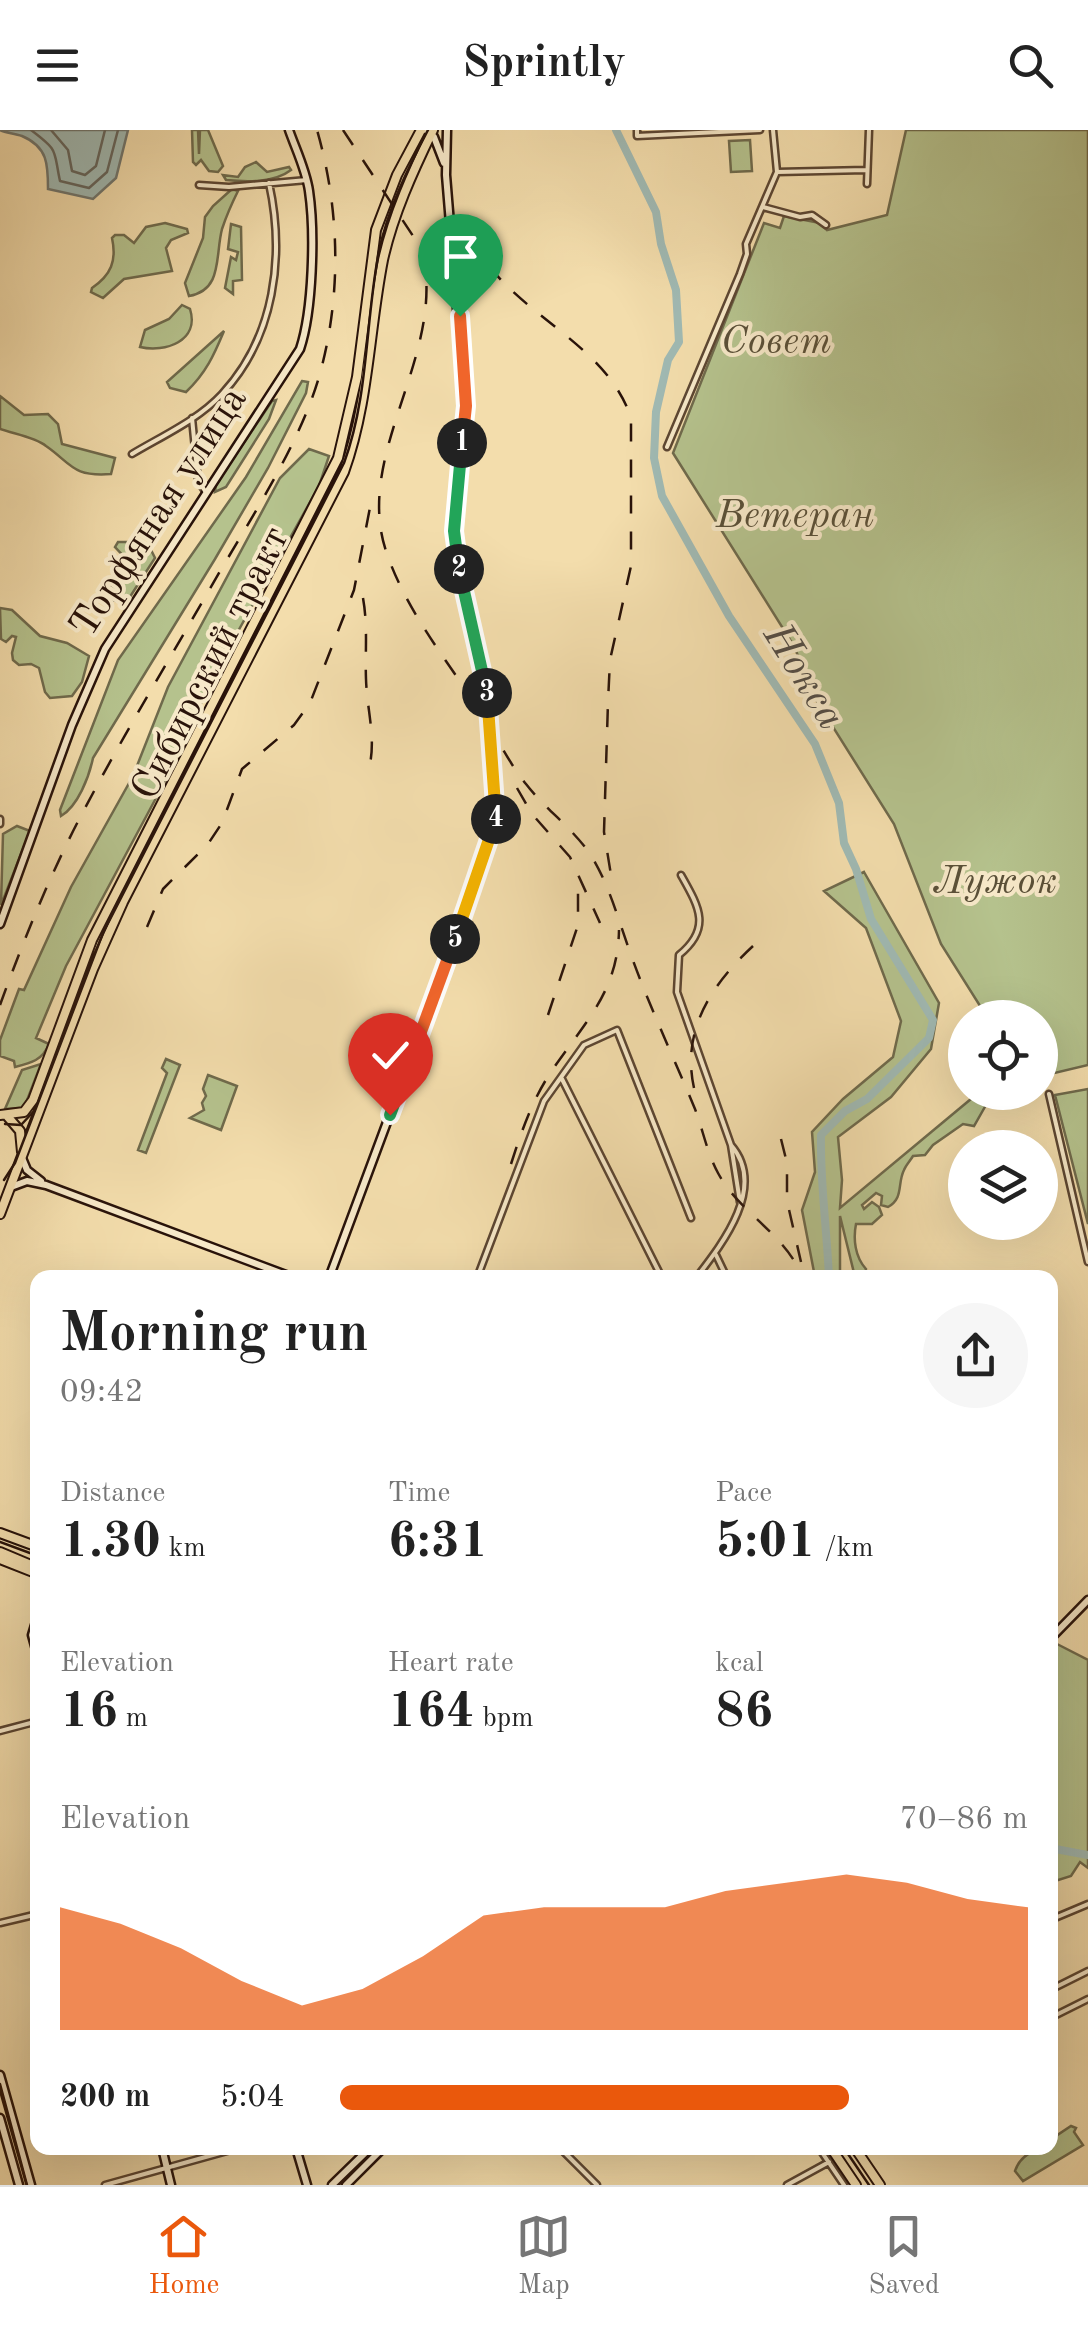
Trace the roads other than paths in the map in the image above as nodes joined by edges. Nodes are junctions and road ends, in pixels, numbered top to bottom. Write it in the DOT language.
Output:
graph roads {
  1 [pos="289,130"];
  2 [pos="446,130"];
  3 [pos="760,130"];
  4 [pos="773,130"];
  5 [pos="868,130"];
  6 [pos="428,131"];
  7 [pos="724,131"];
  8 [pos="682,132"];
  9 [pos="637,133"];
  10 [pos="439,147"];
  11 [pos="423,150"];
  12 [pos="866,170"];
  13 [pos="777,172"];
  14 [pos="446,174"];
  15 [pos="307,180"];
  16 [pos="269,183"];
  17 [pos="199,184"];
  18 [pos="867,184"];
  19 [pos="763,208"];
  20 [pos="826,225"];
  21 [pos="192,418"];
  22 [pos="667,448"];
  23 [pos="132,454"];
  24 [pos="206,492"];
  25 [pos="681,876"];
  26 [pos="1,917"];
  27 [pos="562,1079"];
  28 [pos="1054,1110"];
  29 [pos="2,1115"];
  30 [pos="732,1145"];
  31 [pos="22,1157"];
  32 [pos="46,1185"];
  33 [pos="11,1187"];
  34 [pos="740,1202"];
  35 [pos="0,1214"];
  36 [pos="692,1218"];
  37 [pos="715,1253"];
  38 [pos="1088,1262"];
  39 [pos="273,1270"];
  40 [pos="332,1270"];
  41 [pos="480,1270"];
  42 [pos="658,1270"];
  43 [pos="702,1270"];
  44 [pos="722,1270"];
  45 [pos="0,1534"];
  46 [pos="30,1544"];
  47 [pos="0,1556"];
  48 [pos="30,1568"];
  49 [pos="1088,1600"];
  50 [pos="1058,1631"];
  51 [pos="30,1724"];
  52 [pos="0,1732"];
  53 [pos="1088,1904"];
  54 [pos="30,1916"];
  55 [pos="1058,1917"];
  56 [pos="0,1923"];
  57 [pos="1088,1971"];
  58 [pos="1058,1986"];
  59 [pos="1088,1999"];
  60 [pos="1058,2014"];
  61 [pos="0,2075"];
  62 [pos="0,2118"];
  63 [pos="164,2155"];
  64 [pos="213,2155"];
  65 [pos="298,2155"];
  66 [pos="363,2155"];
  67 [pos="376,2155"];
  68 [pos="567,2155"];
  69 [pos="824,2155"];
  70 [pos="836,2155"];
  71 [pos="859,2155"];
  72 [pos="829,2162"];
  73 [pos="167,2168"];
  74 [pos="19,2185"];
  75 [pos="31,2185"];
  76 [pos="105,2185"];
  77 [pos="171,2185"];
  78 [pos="307,2185"];
  79 [pos="332,2185"];
  80 [pos="346,2185"];
  81 [pos="597,2185"];
  82 [pos="787,2185"];
  83 [pos="844,2185"];
  84 [pos="856,2185"];
  85 [pos="880,2185"];
  1 -- 15 [label="street, Торфяная улица"];
  2 -- 14 [label="street"];
  3 -- 7 [label="street"];
  4 -- 13 [label="street"];
  5 -- 12 [label="street"];
  6 -- 10 [label="street"];
  6 -- 11 [label="main road, Сибирский тракт"];
  6 -- 29 [label="main road, Сибирский тракт"];
  7 -- 8 [label="street"];
  8 -- 9 [label="street"];
  10 -- 11 [label="street"];
  10 -- 14 [label="street"];
  11 -- 31 [label="main road, Сибирский тракт"];
  12 -- 13 [label="street"];
  12 -- 18 [label="street"];
  13 -- 19 [label="street"];
  14 -- 40 [label="street"];
  15 -- 16 [label="street"];
  15 -- 24 [label="street, Торфяная улица"];
  16 -- 17 [label="street"];
  16 -- 21 [label="street"];
  19 -- 20 [label="street"];
  19 -- 22 [label="street"];
  21 -- 23 [label="street"];
  21 -- 24 [label="street"];
  24 -- 26 [label="street, Торфяная улица"];
  25 -- 30 [label="street"];
  27 -- 36 [label="street"];
  27 -- 41 [label="street"];
  27 -- 42 [label="street"];
  28 -- 38 [label="street"];
  29 -- 31 [label="main road"];
  30 -- 34 [label="street"];
  30 -- 34 [label="street"];
  31 -- 32 [label="street"];
  31 -- 33 [label="main road, Сибирский тракт"];
  32 -- 33 [label="street"];
  32 -- 39 [label="street"];
  33 -- 35 [label="main road, Сибирский тракт"];
  34 -- 37 [label="street"];
  37 -- 43 [label="street"];
  37 -- 44 [label="street"];
  45 -- 46 [label="main road"];
  47 -- 48 [label="main road"];
  49 -- 50 [label="street"];
  51 -- 52 [label="street"];
  53 -- 55 [label="street"];
  54 -- 56 [label="street"];
  57 -- 58 [label="street"];
  59 -- 60 [label="street"];
  61 -- 75 [label="street"];
  62 -- 74 [label="street"];
  63 -- 73 [label="street"];
  64 -- 73 [label="street"];
  65 -- 78 [label="street"];
  66 -- 79 [label="street"];
  67 -- 80 [label="street"];
  68 -- 81 [label="street"];
  69 -- 72 [label="street"];
  70 -- 84 [label="main road"];
  71 -- 85 [label="main road"];
  72 -- 82 [label="street"];
  72 -- 83 [label="street"];
  73 -- 76 [label="street"];
  73 -- 77 [label="street"];
}
